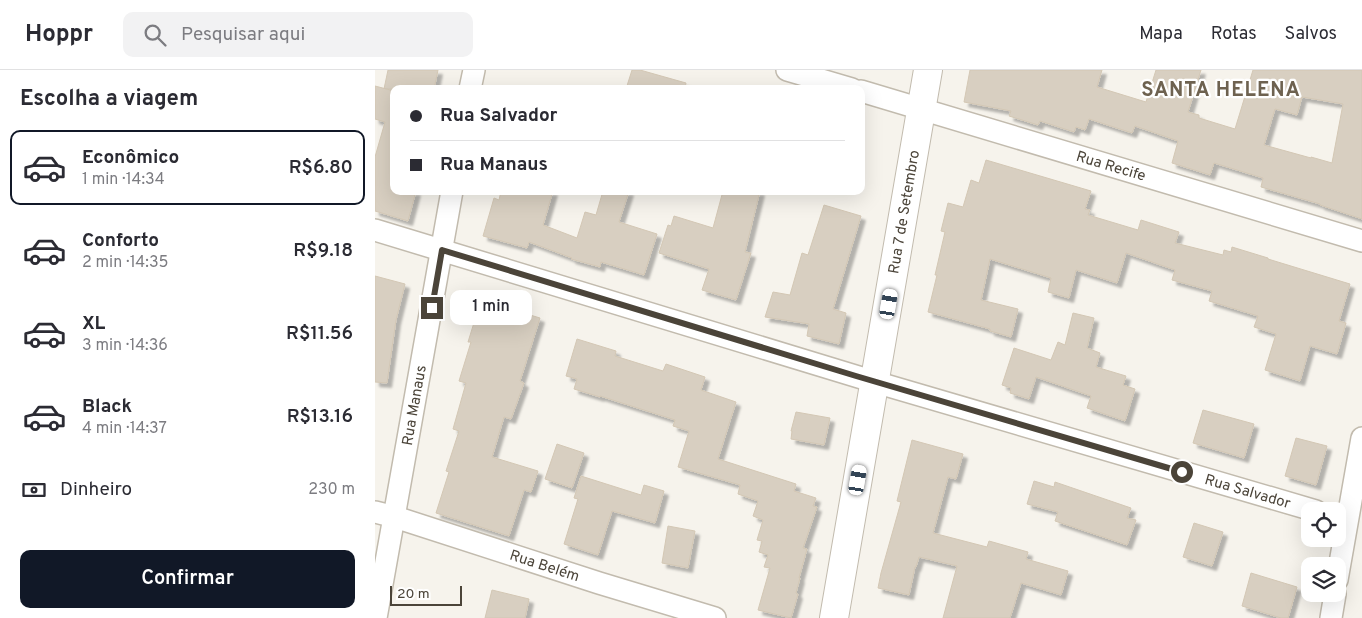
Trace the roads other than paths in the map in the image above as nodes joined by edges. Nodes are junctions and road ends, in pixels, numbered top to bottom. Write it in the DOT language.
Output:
graph roads {
  1 [pos="474,70"];
  2 [pos="787,70"];
  3 [pos="928,70"];
  4 [pos="472,85"];
  5 [pos="838,85"];
  6 [pos="865,93"];
  7 [pos="922,109"];
  8 [pos="451,195"];
  9 [pos="375,230"];
  10 [pos="1362,241"];
  11 [pos="442,250"];
  12 [pos="875,382"];
  13 [pos="1362,438"];
  14 [pos="1301,507"];
  15 [pos="385,515"];
  16 [pos="1349,521"];
  17 [pos="1342,557"];
  18 [pos="1334,602"];
  19 [pos="376,618"];
  20 [pos="715,618"];
  21 [pos="834,618"];
  22 [pos="1331,618"];
  1 -- 4 [label="street"];
  2 -- 5 [label="street"];
  3 -- 7 [label="street, Rua 7 de Setembro"];
  6 -- 7 [label="street, Rua Recife"];
  7 -- 10 [label="street, Rua Recife"];
  7 -- 12 [label="street, Rua 7 de Setembro"];
  8 -- 11 [label="street, Rua Manaus"];
  9 -- 11 [label="street, Rua Salvador"];
  11 -- 12 [label="street, Rua Salvador"];
  11 -- 15 [label="street, Rua Manaus"];
  12 -- 14 [label="street, Rua Salvador"];
  12 -- 21 [label="street, Rua 7 de Setembro"];
  13 -- 16 [label="street"];
  15 -- 19 [label="street, Rua Manaus"];
  15 -- 20 [label="street, Rua Belém"];
  16 -- 17 [label="street"];
  18 -- 22 [label="street"];
}
